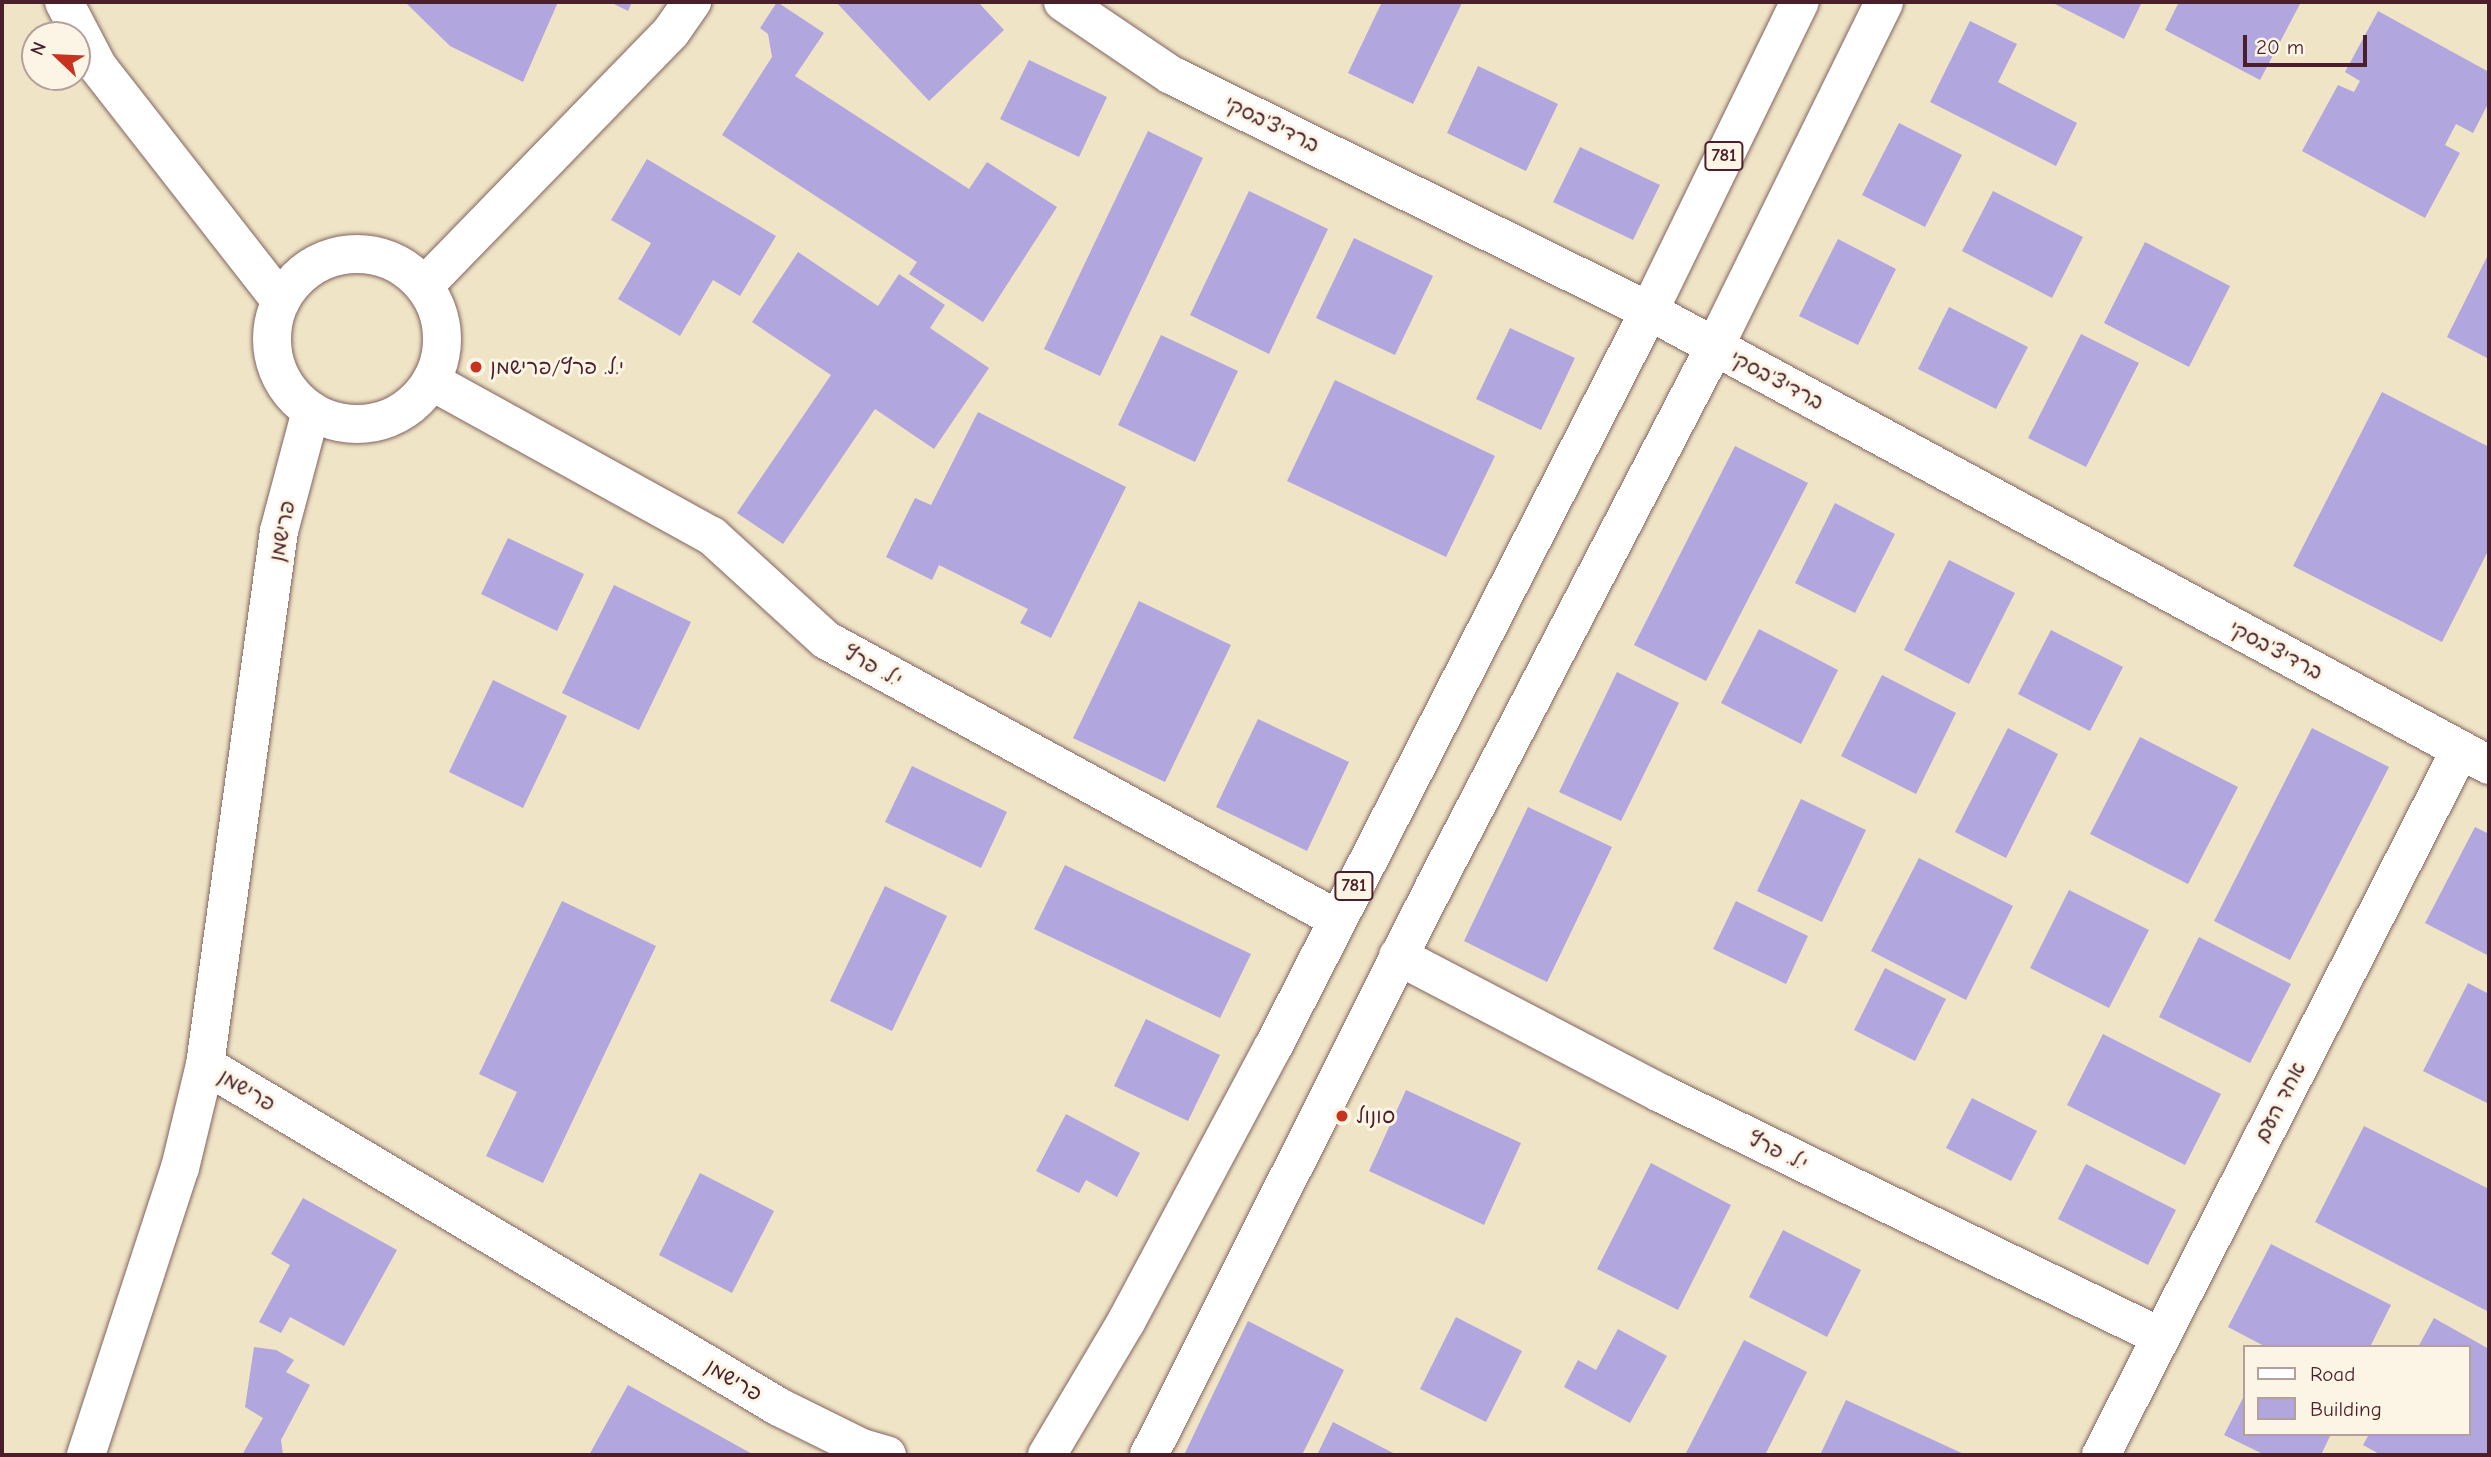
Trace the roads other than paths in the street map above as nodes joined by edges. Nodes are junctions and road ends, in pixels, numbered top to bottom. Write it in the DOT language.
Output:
graph roads {
  1 [pos="64,2"];
  2 [pos="692,2"];
  3 [pos="1063,2"];
  4 [pos="1800,2"];
  5 [pos="1884,2"];
  6 [pos="424,286"];
  7 [pos="281,301"];
  8 [pos="1649,311"];
  9 [pos="1715,346"];
  10 [pos="431,381"];
  11 [pos="311,411"];
  12 [pos="2475,757"];
  13 [pos="1337,919"];
  14 [pos="1398,956"];
  15 [pos="205,1065"];
  16 [pos="2161,1337"];
  17 [pos="113,1379"];
  18 [pos="873,1453"];
  19 [pos="86,1455"];
  20 [pos="100,1455"];
  21 [pos="1047,1455"];
  22 [pos="1149,1455"];
  23 [pos="2101,1455"];
  1 -- 7 [label="street"];
  2 -- 6 [label="street"];
  3 -- 8 [label="street, ברדיצ'בסקי"];
  4 -- 8 [label="street, 781"];
  5 -- 9 [label="street"];
  6 -- 7 [label="street"];
  6 -- 10 [label="street"];
  7 -- 11 [label="street"];
  8 -- 9 [label="street, ברדיצ'בסקי"];
  8 -- 13 [label="street, 781"];
  9 -- 12 [label="street, ברדיצ'בסקי"];
  9 -- 14 [label="street"];
  10 -- 11 [label="street"];
  10 -- 13 [label="street, י.ל. פרץ"];
  11 -- 15 [label="street, פרישמן"];
  12 -- 16 [label="street, אחד העם"];
  13 -- 21 [label="street, 781"];
  14 -- 16 [label="street, י.ל. פרץ"];
  14 -- 22 [label="street"];
  15 -- 17 [label="street"];
  15 -- 18 [label="street, פרישמן"];
  16 -- 23 [label="street, אחד העם"];
  17 -- 19 [label="street"];
  17 -- 20 [label="street"];
}
